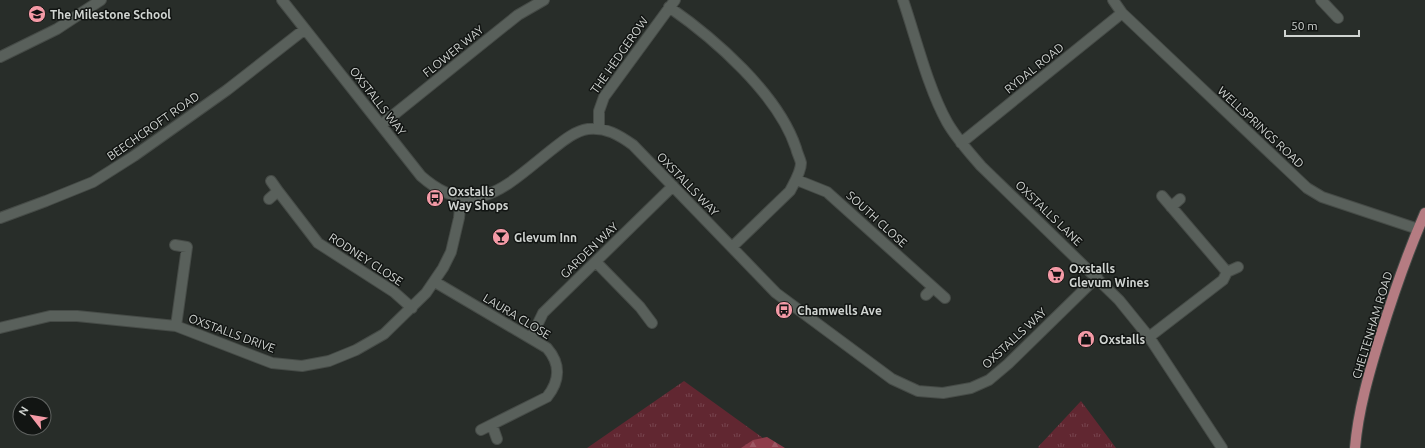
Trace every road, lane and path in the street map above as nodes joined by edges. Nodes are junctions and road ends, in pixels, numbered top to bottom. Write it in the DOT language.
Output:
graph roads {
  1 [pos="101,0"];
  2 [pos="282,0"];
  3 [pos="544,0"];
  4 [pos="903,0"];
  5 [pos="1113,0"];
  6 [pos="1320,0"];
  7 [pos="672,2"];
  8 [pos="1122,13"];
  9 [pos="1338,18"];
  10 [pos="305,29"];
  11 [pos="0,57"];
  12 [pos="381,125"];
  13 [pos="599,129"];
  14 [pos="961,143"];
  15 [pos="796,180"];
  16 [pos="271,181"];
  17 [pos="673,186"];
  18 [pos="278,191"];
  19 [pos="1162,196"];
  20 [pos="269,198"];
  21 [pos="461,199"];
  22 [pos="1180,199"];
  23 [pos="1171,207"];
  24 [pos="1425,213"];
  25 [pos="0,218"];
  26 [pos="1418,230"];
  27 [pos="175,245"];
  28 [pos="732,247"];
  29 [pos="596,262"];
  30 [pos="1238,266"];
  31 [pos="1227,272"];
  32 [pos="1097,277"];
  33 [pos="435,282"];
  34 [pos="945,298"];
  35 [pos="412,308"];
  36 [pos="652,323"];
  37 [pos="176,326"];
  38 [pos="0,328"];
  39 [pos="1149,337"];
  40 [pos="531,338"];
  41 [pos="492,425"];
  42 [pos="481,430"];
  43 [pos="497,439"];
  44 [pos="1222,448"];
  45 [pos="1355,448"];
  1 -- 11 [label="street"];
  2 -- 10 [label="street, OXSTALLS WAY"];
  3 -- 12 [label="street, FLOWER WAY"];
  4 -- 14 [label="street, OXSTALLS LANE"];
  5 -- 8 [label="street, WELLSPRINGS ROAD"];
  6 -- 9 [label="street"];
  7 -- 13 [label="street, THE HEDGEROW"];
  7 -- 15 [label="street"];
  8 -- 14 [label="street, RYDAL ROAD"];
  8 -- 26 [label="street, WELLSPRINGS ROAD"];
  10 -- 12 [label="street, OXSTALLS WAY"];
  10 -- 25 [label="street, BEECHCROFT ROAD"];
  12 -- 21 [label="street, OXSTALLS WAY"];
  13 -- 17 [label="street, OXSTALLS WAY"];
  13 -- 21 [label="street, OXSTALLS WAY"];
  14 -- 32 [label="street, OXSTALLS LANE"];
  15 -- 28 [label="street"];
  15 -- 34 [label="street, SOUTH CLOSE"];
  16 -- 18 [label="street, RODNEY CLOSE"];
  17 -- 28 [label="street, OXSTALLS WAY"];
  17 -- 29 [label="street, GARDEN WAY"];
  18 -- 20 [label="street"];
  18 -- 35 [label="street, RODNEY CLOSE"];
  19 -- 23 [label="street"];
  21 -- 33 [label="street, OXSTALLS DRIVE"];
  22 -- 23 [label="street"];
  23 -- 31 [label="street"];
  24 -- 26 [label="main road, CHELTENHAM ROAD"];
  26 -- 45 [label="main road, CHELTENHAM ROAD"];
  27 -- 37 [label="street"];
  28 -- 32 [label="street, OXSTALLS WAY"];
  29 -- 36 [label="street"];
  29 -- 40 [label="street, GARDEN WAY"];
  30 -- 31 [label="street"];
  31 -- 39 [label="street"];
  32 -- 39 [label="street, OXSTALLS LANE"];
  33 -- 35 [label="street, OXSTALLS DRIVE"];
  33 -- 40 [label="street, LAURA CLOSE"];
  35 -- 37 [label="street, OXSTALLS DRIVE"];
  37 -- 38 [label="street, OXSTALLS DRIVE"];
  39 -- 44 [label="street, OXSTALLS LANE"];
  40 -- 41 [label="street, LAURA CLOSE"];
  41 -- 42 [label="street, LAURA CLOSE"];
  41 -- 43 [label="street"];
}
